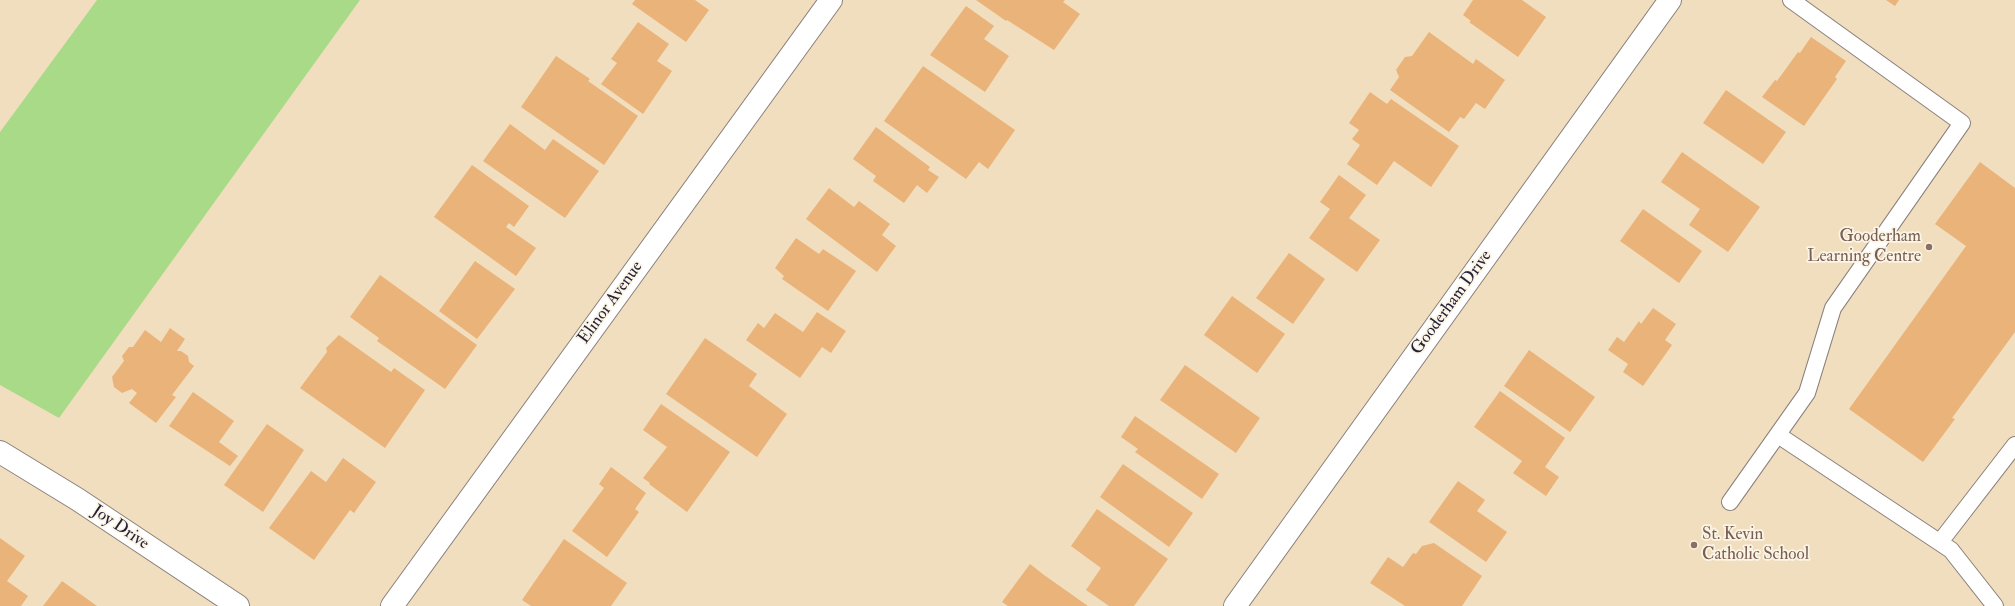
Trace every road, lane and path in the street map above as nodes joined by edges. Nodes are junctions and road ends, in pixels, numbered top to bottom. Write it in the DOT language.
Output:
graph roads {
  1 [pos="831,0"];
  2 [pos="1670,0"];
  3 [pos="1791,0"];
  4 [pos="1778,435"];
  5 [pos="2015,445"];
  6 [pos="0,452"];
  7 [pos="1730,502"];
  8 [pos="1940,542"];
  9 [pos="238,606"];
  10 [pos="392,606"];
  11 [pos="1235,606"];
  12 [pos="1995,606"];
  1 -- 10 [label="street, Elinor Avenue"];
  2 -- 11 [label="street, Gooderham Drive"];
  3 -- 4 [label="lane"];
  4 -- 7 [label="lane"];
  4 -- 8 [label="lane"];
  5 -- 8 [label="lane"];
  6 -- 9 [label="street, Joy Drive"];
  8 -- 12 [label="lane"];
}
